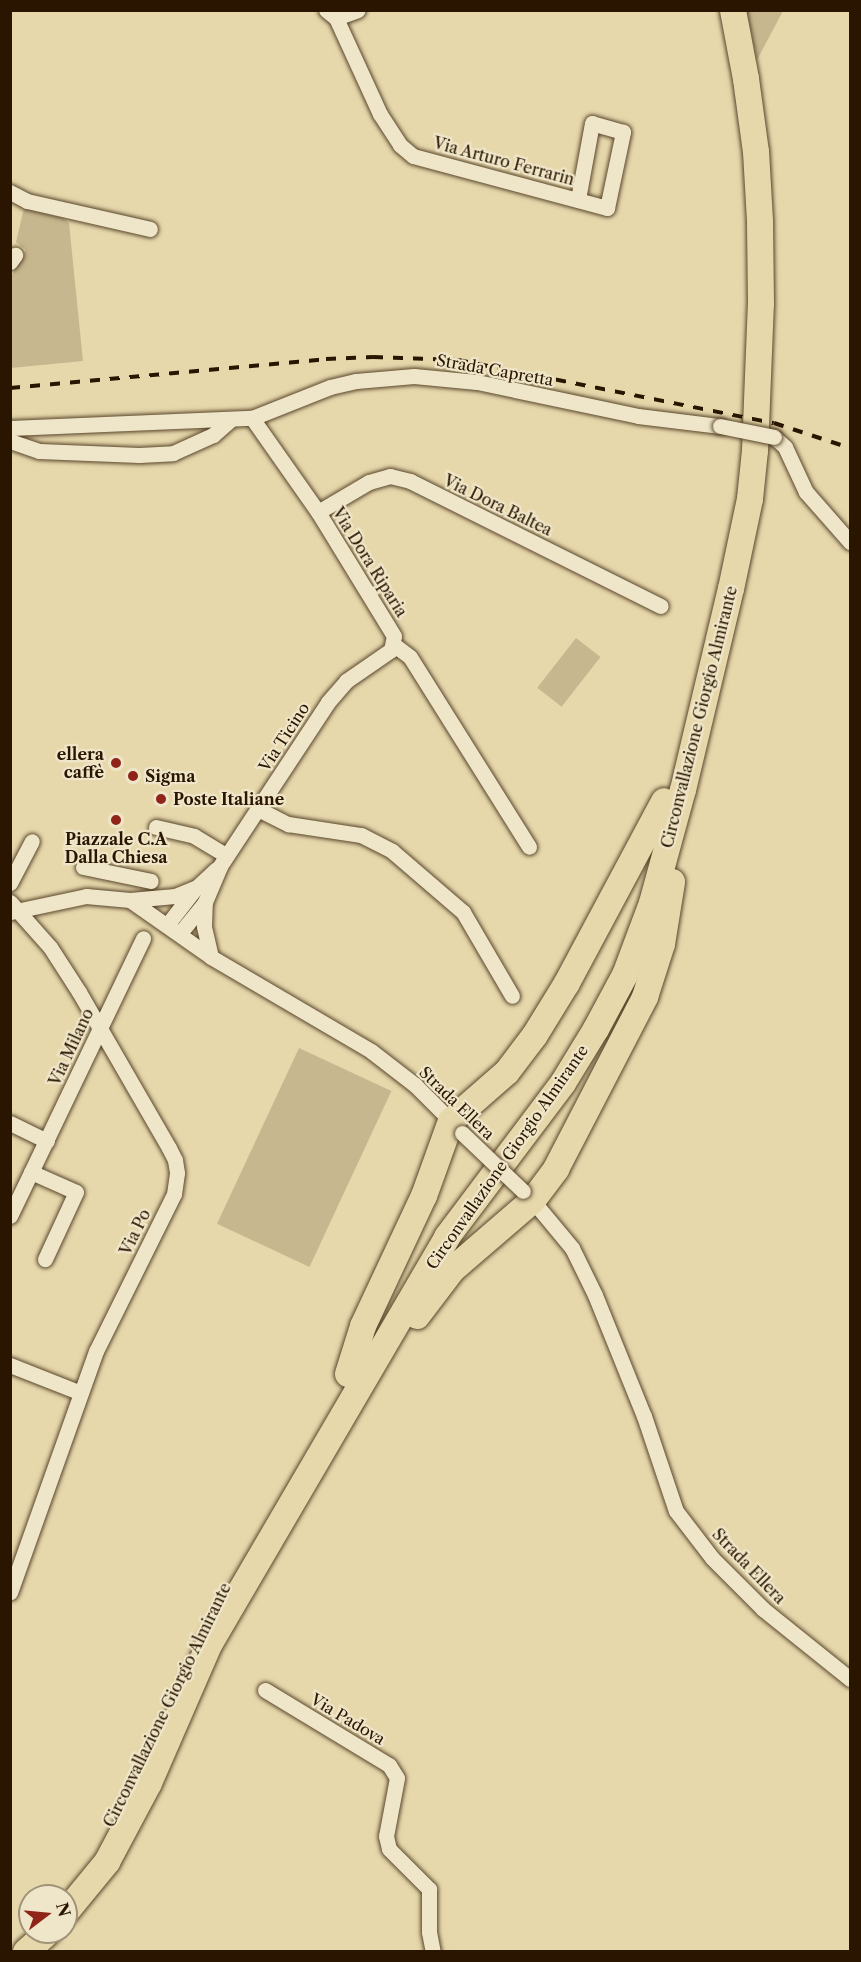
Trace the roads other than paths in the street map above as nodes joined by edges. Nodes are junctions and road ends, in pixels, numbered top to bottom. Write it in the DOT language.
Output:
graph roads {
  1 [pos="358,10"];
  2 [pos="717,10"];
  3 [pos="733,10"];
  4 [pos="331,14"];
  5 [pos="10,192"];
  6 [pos="578,200"];
  7 [pos="150,229"];
  8 [pos="252,418"];
  9 [pos="230,420"];
  10 [pos="10,428"];
  11 [pos="10,441"];
  12 [pos="318,512"];
  13 [pos="850,542"];
  14 [pos="661,606"];
  15 [pos="393,644"];
  16 [pos="673,796"];
  17 [pos="258,809"];
  18 [pos="156,827"];
  19 [pos="32,841"];
  20 [pos="529,847"];
  21 [pos="223,860"];
  22 [pos="83,867"];
  23 [pos="151,881"];
  24 [pos="10,883"];
  25 [pos="197,887"];
  26 [pos="130,900"];
  27 [pos="205,902"];
  28 [pos="13,908"];
  29 [pos="173,929"];
  30 [pos="143,938"];
  31 [pos="211,957"];
  32 [pos="513,996"];
  33 [pos="99,1029"];
  34 [pos="10,1123"];
  35 [pos="456,1127"];
  36 [pos="46,1141"];
  37 [pos="31,1172"];
  38 [pos="529,1196"];
  39 [pos="10,1216"];
  40 [pos="45,1259"];
  41 [pos="10,1365"];
  42 [pos="357,1375"];
  43 [pos="81,1392"];
  44 [pos="10,1592"];
  45 [pos="850,1679"];
  46 [pos="265,1690"];
  47 [pos="69,1884"];
  48 [pos="78,1897"];
  49 [pos="434,1952"];
  1 -- 4 [label="street"];
  2 -- 16 [label="highway, Circonvallazione Giorgio Almirante"];
  3 -- 16 [label="highway, Circonvallazione Giorgio Almirante"];
  4 -- 6 [label="street, Via Arturo Ferrarin"];
  5 -- 7 [label="street"];
  6 -- 6 [label="street, Via Arturo Ferrarin"];
  8 -- 9 [label="street, Strada Capretta"];
  8 -- 12 [label="street, Via Dora Riparia"];
  8 -- 13 [label="street, Strada Capretta, bridge"];
  9 -- 10 [label="street, Strada Capretta"];
  9 -- 11 [label="street"];
  12 -- 14 [label="street, Via Dora Baltea"];
  12 -- 15 [label="street, Via Dora Riparia"];
  15 -- 17 [label="street, Via Ticino"];
  15 -- 20 [label="street, Via Dora Riparia"];
  16 -- 35 [label="highway"];
  16 -- 38 [label="highway"];
  16 -- 42 [label="highway, Circonvallazione Giorgio Almirante"];
  17 -- 21 [label="street, Via Ticino"];
  17 -- 32 [label="street"];
  18 -- 21 [label="street"];
  19 -- 24 [label="street"];
  21 -- 25 [label="street"];
  21 -- 27 [label="street"];
  22 -- 23 [label="street"];
  25 -- 26 [label="street"];
  25 -- 29 [label="street"];
  26 -- 28 [label="street, Strada Ellera"];
  26 -- 29 [label="street, Strada Ellera"];
  27 -- 29 [label="street"];
  27 -- 31 [label="street"];
  28 -- 33 [label="street, Via Po"];
  29 -- 31 [label="street, Strada Ellera"];
  30 -- 33 [label="street, Via Milano"];
  31 -- 35 [label="street, Strada Ellera"];
  33 -- 36 [label="street, Via Milano"];
  33 -- 43 [label="street, Via Po"];
  34 -- 36 [label="street"];
  35 -- 38 [label="street, Strada Ellera, bridge"];
  35 -- 42 [label="highway"];
  36 -- 37 [label="street, Via Milano"];
  37 -- 39 [label="street, Via Milano"];
  37 -- 40 [label="street"];
  38 -- 42 [label="highway"];
  38 -- 45 [label="street, Strada Ellera"];
  41 -- 43 [label="street"];
  42 -- 47 [label="highway, Circonvallazione Giorgio Almirante"];
  42 -- 48 [label="highway, Circonvallazione Giorgio Almirante"];
  43 -- 44 [label="street, Via Po"];
  46 -- 49 [label="street, Via Padova"];
}
